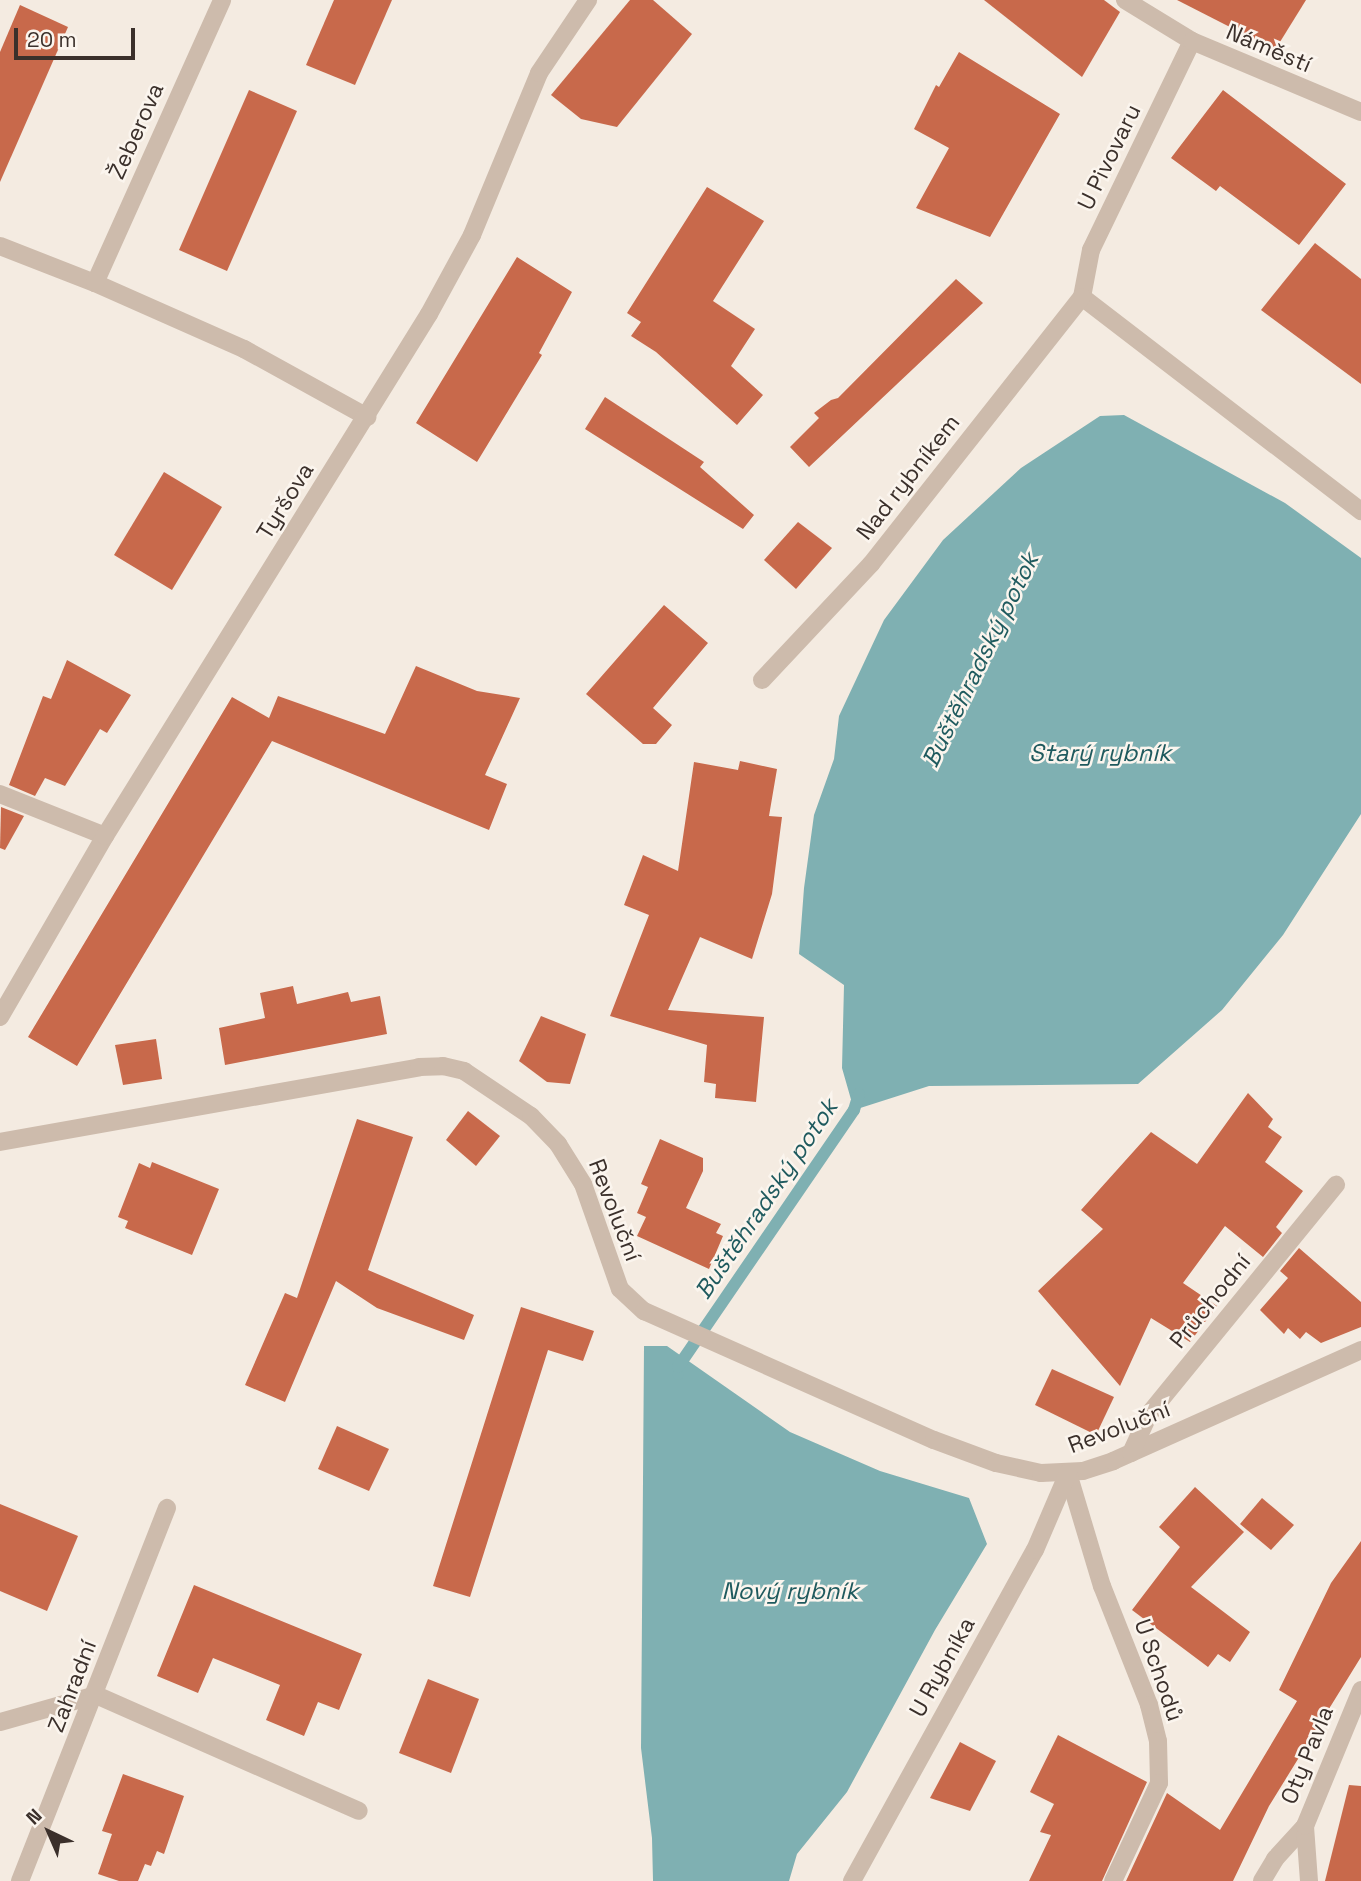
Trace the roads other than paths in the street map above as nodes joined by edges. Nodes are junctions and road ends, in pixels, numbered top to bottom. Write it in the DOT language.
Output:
graph roads {
  1 [pos="222,0"];
  2 [pos="588,0"];
  3 [pos="1125,0"];
  4 [pos="1192,41"];
  5 [pos="1361,112"];
  6 [pos="0,246"];
  7 [pos="95,283"];
  8 [pos="1082,298"];
  9 [pos="367,417"];
  10 [pos="1361,511"];
  11 [pos="762,680"];
  12 [pos="0,794"];
  13 [pos="105,836"];
  14 [pos="0,1017"];
  15 [pos="0,1142"];
  16 [pos="1336,1185"];
  17 [pos="1361,1350"];
  18 [pos="1131,1453"];
  19 [pos="1068,1473"];
  20 [pos="167,1508"];
  21 [pos="1361,1690"];
  22 [pos="96,1695"];
  23 [pos="0,1722"];
  24 [pos="359,1811"];
  25 [pos="1305,1826"];
  26 [pos="20,1881"];
  27 [pos="852,1881"];
  28 [pos="1113,1881"];
  29 [pos="1262,1881"];
  30 [pos="1309,1881"];
  1 -- 7 [label="street, Žeberova"];
  2 -- 9 [label="street, Tyršova"];
  3 -- 4 [label="street, Náměstí"];
  4 -- 5 [label="street, Náměstí"];
  4 -- 8 [label="street, U Pivovaru"];
  6 -- 7 [label="street"];
  7 -- 9 [label="street"];
  8 -- 10 [label="street"];
  8 -- 11 [label="street, Nad rybníkem"];
  9 -- 13 [label="street, Tyršova"];
  12 -- 13 [label="street"];
  13 -- 14 [label="street, Tyršova"];
  15 -- 19 [label="street, Revoluční"];
  16 -- 18 [label="street, Průchodní"];
  17 -- 18 [label="street, Revoluční"];
  18 -- 19 [label="street, Revoluční"];
  19 -- 27 [label="street, U Rybníka"];
  19 -- 28 [label="street, U Schodů"];
  20 -- 22 [label="street, Zahradní"];
  21 -- 25 [label="street, Oty Pavla"];
  22 -- 23 [label="street"];
  22 -- 24 [label="street"];
  22 -- 26 [label="street, Zahradní"];
  25 -- 29 [label="street"];
  25 -- 30 [label="street, Oty Pavla"];
}
